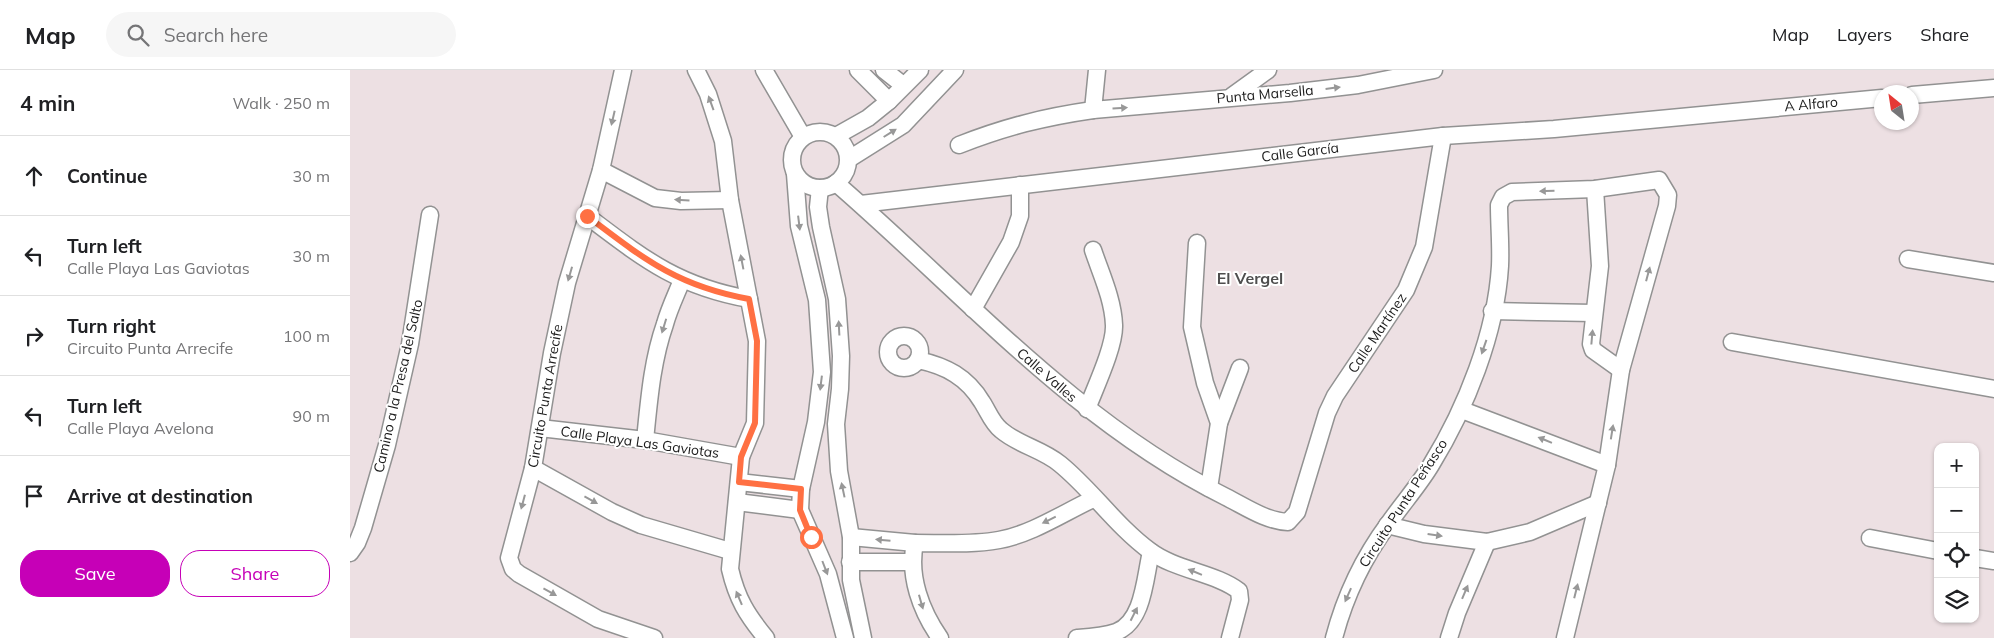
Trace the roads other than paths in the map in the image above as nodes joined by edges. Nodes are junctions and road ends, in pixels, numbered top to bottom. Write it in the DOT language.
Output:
graph roads {
  1 [pos="623,70"];
  2 [pos="696,70"];
  3 [pos="764,70"];
  4 [pos="858,70"];
  5 [pos="884,70"];
  6 [pos="920,70"];
  7 [pos="955,70"];
  8 [pos="1097,70"];
  9 [pos="1268,70"];
  10 [pos="1434,70"];
  11 [pos="903,85"];
  12 [pos="1994,88"];
  13 [pos="1919,94"];
  14 [pos="1232,96"];
  15 [pos="1874,99"];
  16 [pos="889,101"];
  17 [pos="1093,110"];
  18 [pos="1740,110"];
  19 [pos="836,136"];
  20 [pos="1443,136"];
  21 [pos="803,137"];
  22 [pos="959,145"];
  23 [pos="849,159"];
  24 [pos="601,170"];
  25 [pos="795,174"];
  26 [pos="836,183"];
  27 [pos="1020,185"];
  28 [pos="820,188"];
  29 [pos="1595,189"];
  30 [pos="730,200"];
  31 [pos="861,204"];
  32 [pos="430,215"];
  33 [pos="587,216"];
  34 [pos="1197,243"];
  35 [pos="1093,250"];
  36 [pos="1908,259"];
  37 [pos="1994,273"];
  38 [pos="682,280"];
  39 [pos="749,299"];
  40 [pos="973,308"];
  41 [pos="1492,311"];
  42 [pos="1594,313"];
  43 [pos="1732,342"];
  44 [pos="918,360"];
  45 [pos="1240,368"];
  46 [pos="1622,370"];
  47 [pos="1994,389"];
  48 [pos="1087,409"];
  49 [pos="1462,410"];
  50 [pos="1219,423"];
  51 [pos="540,428"];
  52 [pos="645,440"];
  53 [pos="741,457"];
  54 [pos="1606,465"];
  55 [pos="533,468"];
  56 [pos="739,482"];
  57 [pos="1209,488"];
  58 [pos="801,489"];
  59 [pos="1093,498"];
  60 [pos="737,502"];
  61 [pos="1598,503"];
  62 [pos="800,510"];
  63 [pos="1288,522"];
  64 [pos="1387,525"];
  65 [pos="851,538"];
  66 [pos="1870,538"];
  67 [pos="1487,542"];
  68 [pos="915,543"];
  69 [pos="1934,549"];
  70 [pos="730,551"];
  71 [pos="1151,552"];
  72 [pos="350,553"];
  73 [pos="1979,559"];
  74 [pos="1994,561"];
  75 [pos="850,562"];
  76 [pos="912,562"];
  77 [pos="654,638"];
  78 [pos="766,638"];
  79 [pos="845,638"];
  80 [pos="863,638"];
  81 [pos="940,638"];
  82 [pos="1077,638"];
  83 [pos="1230,638"];
  84 [pos="1334,638"];
  85 [pos="1449,638"];
  86 [pos="1565,638"];
  1 -- 24 [label="street, Circuito Punta Arrecife, one-way"];
  30 -- 2 [label="street, one-way"];
  3 -- 21 [label="street"];
  4 -- 16 [label="street"];
  5 -- 11 [label="street"];
  6 -- 11 [label="street"];
  23 -- 7 [label="street, one-way"];
  8 -- 17 [label="street"];
  9 -- 14 [label="street"];
  14 -- 10 [label="street, Punta Marsella, one-way"];
  11 -- 16 [label="street"];
  12 -- 13 [label="street"];
  17 -- 14 [label="street, Punta Marsella, one-way"];
  15 -- 18 [label="street, A Alfaro"];
  16 -- 19 [label="street"];
  17 -- 22 [label="street, Punta Marsella"];
  18 -- 20 [label="street, Calle García"];
  19 -- 21 [label="street"];
  19 -- 23 [label="street"];
  20 -- 27 [label="street, Calle García"];
  20 -- 63 [label="street, Calle Martínez"];
  21 -- 25 [label="street"];
  23 -- 26 [label="street"];
  30 -- 24 [label="street, one-way"];
  24 -- 33 [label="street, Circuito Punta Arrecife"];
  25 -- 28 [label="street"];
  25 -- 58 [label="street, one-way"];
  26 -- 28 [label="street"];
  26 -- 31 [label="street, Calle Valles"];
  27 -- 31 [label="street, Calle García"];
  27 -- 40 [label="street"];
  65 -- 28 [label="street, one-way"];
  29 -- 41 [label="street, Circuito Punta Peñasco, one-way"];
  29 -- 42 [label="street"];
  46 -- 29 [label="street, Circuito Punta Peñasco, one-way"];
  39 -- 30 [label="street, one-way"];
  31 -- 40 [label="street, Calle Valles"];
  32 -- 72 [label="street, Camino a la Presa del Salto"];
  33 -- 38 [label="street"];
  33 -- 51 [label="street, Circuito Punta Arrecife, one-way"];
  34 -- 50 [label="street"];
  35 -- 48 [label="street"];
  36 -- 37 [label="street"];
  38 -- 39 [label="street"];
  38 -- 52 [label="street, one-way"];
  39 -- 53 [label="street"];
  40 -- 48 [label="street, Calle Valles"];
  41 -- 42 [label="street"];
  41 -- 49 [label="street, Circuito Punta Peñasco, one-way"];
  46 -- 42 [label="street, one-way"];
  43 -- 47 [label="street"];
  44 -- 59 [label="street"];
  45 -- 50 [label="street"];
  54 -- 46 [label="street, Circuito Punta Peñasco, one-way"];
  48 -- 57 [label="street, Calle Valles"];
  54 -- 49 [label="street, one-way"];
  49 -- 64 [label="street, Circuito Punta Peñasco"];
  50 -- 57 [label="street"];
  51 -- 52 [label="street, Calle Playa Las Gaviotas"];
  51 -- 55 [label="street, Circuito Punta Arrecife"];
  52 -- 53 [label="street, Calle Playa Las Gaviotas"];
  53 -- 56 [label="street"];
  54 -- 61 [label="street, Circuito Punta Peñasco"];
  55 -- 70 [label="street, one-way"];
  55 -- 77 [label="street, Circuito Punta Arrecife, one-way"];
  56 -- 58 [label="street"];
  56 -- 60 [label="street"];
  57 -- 63 [label="street, Calle Valles"];
  58 -- 62 [label="street"];
  59 -- 68 [label="street, one-way"];
  59 -- 71 [label="street"];
  60 -- 62 [label="street"];
  60 -- 70 [label="street"];
  61 -- 67 [label="street"];
  86 -- 61 [label="street, Circuito Punta Peñasco, one-way"];
  62 -- 79 [label="street, one-way"];
  64 -- 67 [label="street, one-way"];
  64 -- 84 [label="street, Circuito Punta Peñasco, one-way"];
  68 -- 65 [label="street, one-way"];
  65 -- 75 [label="street"];
  66 -- 69 [label="street"];
  85 -- 67 [label="street, one-way"];
  68 -- 76 [label="street"];
  78 -- 70 [label="street, one-way"];
  82 -- 71 [label="street, one-way"];
  83 -- 71 [label="street, one-way"];
  73 -- 74 [label="street"];
  75 -- 76 [label="street"];
  75 -- 80 [label="street"];
  76 -- 81 [label="street, one-way"];
}
